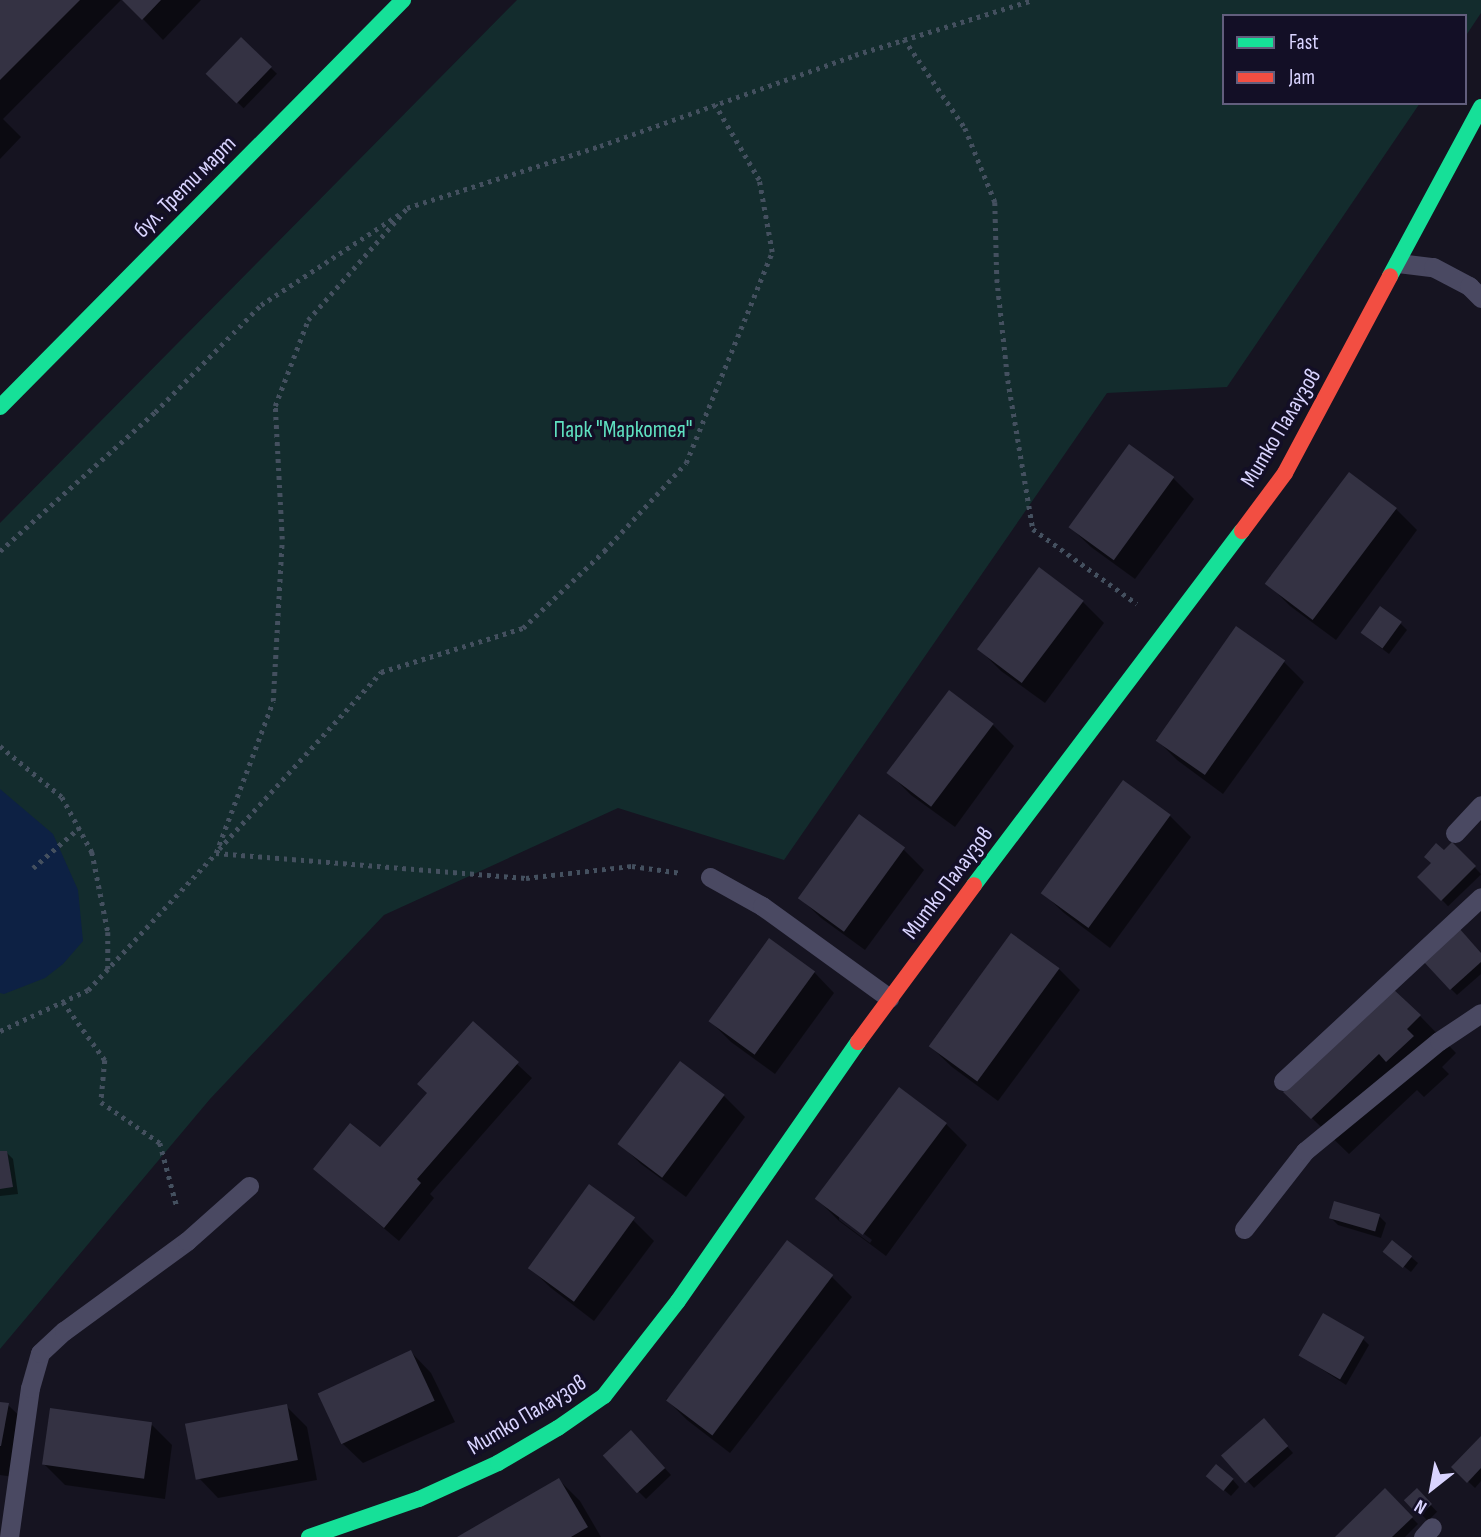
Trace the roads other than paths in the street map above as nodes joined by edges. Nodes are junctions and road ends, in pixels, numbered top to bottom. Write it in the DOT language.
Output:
graph roads {
  1 [pos="403,0"];
  2 [pos="1481,107"];
  3 [pos="1398,263"];
  4 [pos="1481,298"];
  5 [pos="0,407"];
  6 [pos="1481,805"];
  7 [pos="1455,833"];
  8 [pos="710,877"];
  9 [pos="1481,897"];
  10 [pos="889,998"];
  11 [pos="1481,1013"];
  12 [pos="1283,1081"];
  13 [pos="249,1186"];
  14 [pos="1244,1229"];
  15 [pos="9,1537"];
  16 [pos="309,1537"];
  1 -- 5 [label="street, бул. Трети март"];
  2 -- 3 [label="street, Митко Палаузов"];
  3 -- 4 [label="lane"];
  3 -- 10 [label="street, Митко Палаузов"];
  6 -- 7 [label="lane"];
  8 -- 10 [label="lane"];
  9 -- 12 [label="lane"];
  10 -- 16 [label="street, Митко Палаузов"];
  11 -- 14 [label="lane"];
  13 -- 15 [label="lane"];
}
